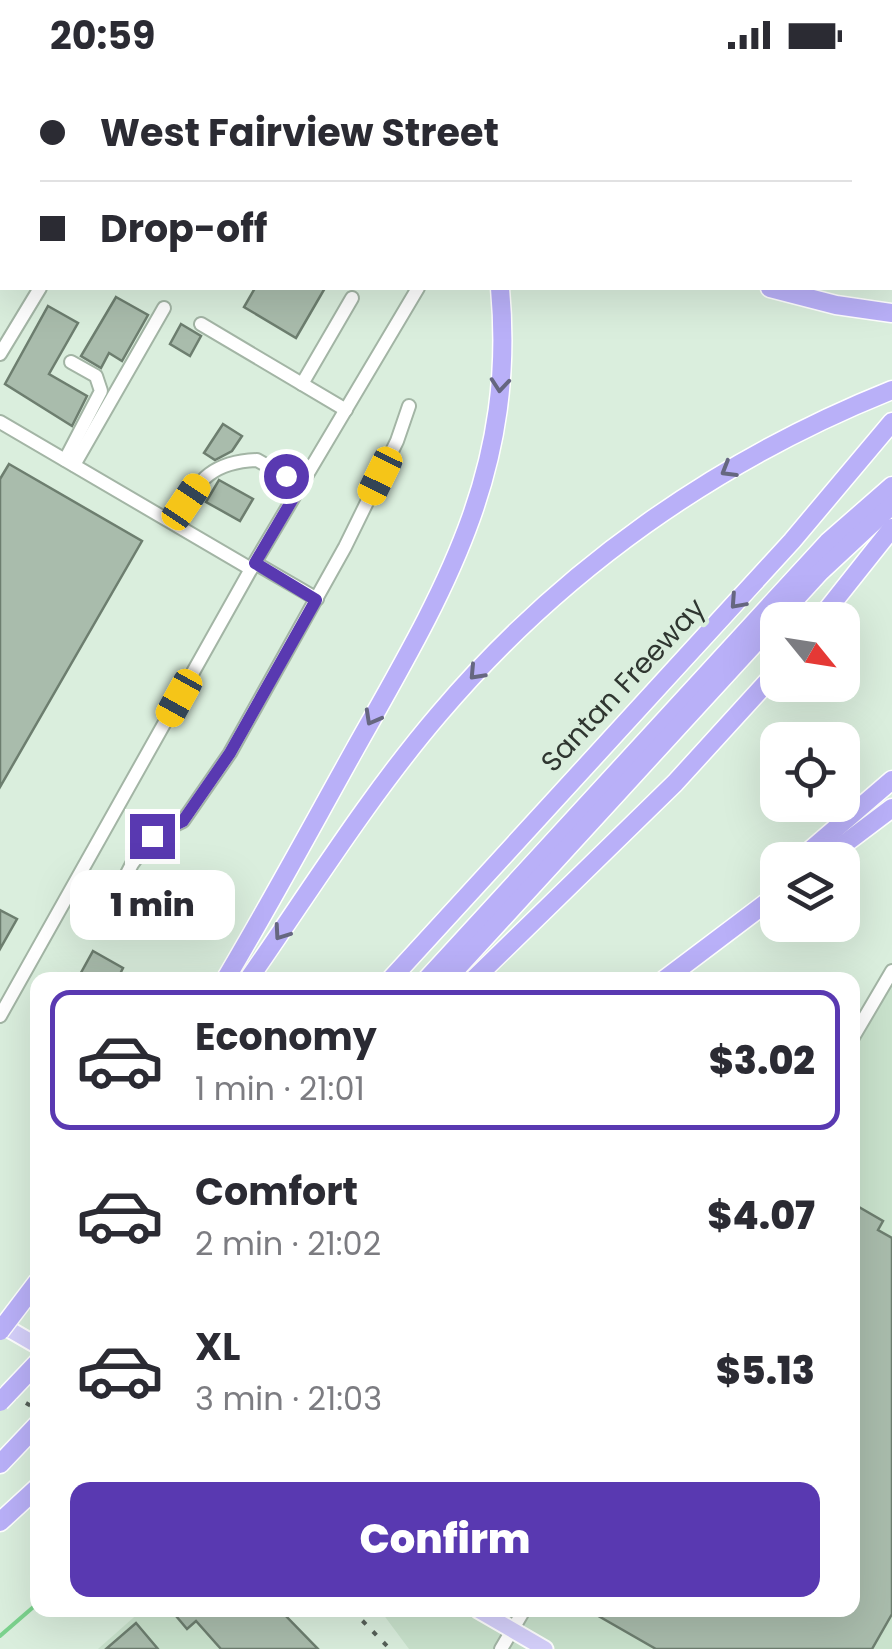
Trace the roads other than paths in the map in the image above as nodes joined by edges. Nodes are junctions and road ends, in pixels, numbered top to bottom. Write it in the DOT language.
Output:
graph roads {
  1 [pos="39,290"];
  2 [pos="417,290"];
  3 [pos="500,290"];
  4 [pos="777,290"];
  5 [pos="352,298"];
  6 [pos="164,308"];
  7 [pos="892,313"];
  8 [pos="201,324"];
  9 [pos="0,354"];
  10 [pos="71,362"];
  11 [pos="302,384"];
  12 [pos="892,390"];
  13 [pos="409,406"];
  14 [pos="346,410"];
  15 [pos="0,422"];
  16 [pos="892,422"];
  17 [pos="70,462"];
  18 [pos="301,485"];
  19 [pos="892,486"];
  20 [pos="892,505"];
  21 [pos="172,522"];
  22 [pos="892,528"];
  23 [pos="833,548"];
  24 [pos="253,566"];
  25 [pos="316,600"];
  26 [pos="833,602"];
  27 [pos="760,689"];
  28 [pos="892,780"];
  29 [pos="892,808"];
  30 [pos="821,842"];
  31 [pos="847,842"];
  32 [pos="760,896"];
  33 [pos="760,908"];
  34 [pos="120,912"];
  35 [pos="694,957"];
  36 [pos="892,971"];
  37 [pos="230,972"];
  38 [pos="254,972"];
  39 [pos="397,972"];
  40 [pos="434,972"];
  41 [pos="453,972"];
  42 [pos="481,972"];
  43 [pos="674,972"];
  44 [pos="0,1016"];
  45 [pos="860,1025"];
  46 [pos="30,1290"];
  47 [pos="0,1328"];
  48 [pos="30,1342"];
  49 [pos="30,1371"];
  50 [pos="30,1378"];
  51 [pos="0,1404"];
  52 [pos="30,1432"];
  53 [pos="0,1464"];
  54 [pos="30,1495"];
  55 [pos="0,1522"];
  56 [pos="490,1617"];
  57 [pos="520,1617"];
  58 [pos="512,1630"];
  59 [pos="502,1649"];
  60 [pos="545,1649"];
  1 -- 9 [label="street"];
  2 -- 14 [label="street"];
  3 -- 37 [label="highway, one-way"];
  4 -- 7 [label="highway"];
  5 -- 11 [label="street"];
  6 -- 17 [label="street"];
  8 -- 11 [label="street"];
  10 -- 17 [label="street"];
  11 -- 14 [label="street"];
  12 -- 38 [label="highway, one-way"];
  13 -- 25 [label="street"];
  14 -- 18 [label="street"];
  15 -- 17 [label="street"];
  16 -- 39 [label="highway, Santan Freeway, one-way"];
  17 -- 21 [label="street"];
  18 -- 21 [label="street"];
  18 -- 24 [label="street"];
  19 -- 23 [label="highway"];
  20 -- 23 [label="highway"];
  21 -- 24 [label="street"];
  22 -- 26 [label="highway"];
  23 -- 40 [label="highway"];
  23 -- 41 [label="highway"];
  24 -- 25 [label="street"];
  24 -- 44 [label="street"];
  25 -- 34 [label="street"];
  27 -- 42 [label="highway"];
  28 -- 30 [label="highway"];
  29 -- 31 [label="highway"];
  32 -- 35 [label="highway"];
  33 -- 35 [label="highway"];
  35 -- 43 [label="highway"];
  36 -- 45 [label="street"];
  46 -- 47 [label="highway, bridge"];
  47 -- 48 [label="main road"];
  49 -- 51 [label="highway, bridge"];
  50 -- 51 [label="highway, bridge"];
  52 -- 53 [label="highway"];
  54 -- 55 [label="highway"];
  56 -- 58 [label="main road"];
  57 -- 58 [label="street"];
  58 -- 59 [label="street"];
  58 -- 60 [label="main road"];
}
